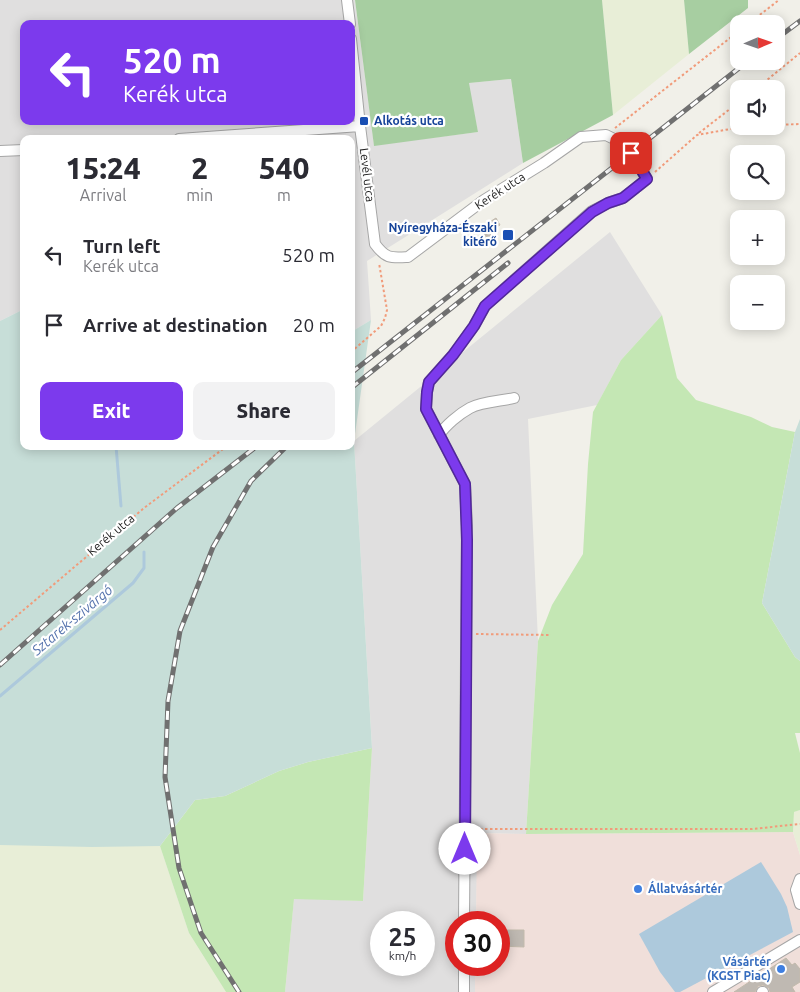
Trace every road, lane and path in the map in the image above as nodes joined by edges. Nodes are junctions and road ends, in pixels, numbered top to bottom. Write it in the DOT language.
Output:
graph roads {
  1 [pos="347,0"];
  2 [pos="778,0"];
  3 [pos="759,15"];
  4 [pos="350,20"];
  5 [pos="730,38"];
  6 [pos="800,53"];
  7 [pos="355,78"];
  8 [pos="767,80"];
  9 [pos="730,109"];
  10 [pos="800,124"];
  11 [pos="785,125"];
  12 [pos="360,126"];
  13 [pos="730,129"];
  14 [pos="235,135"];
  15 [pos="606,135"];
  16 [pos="697,135"];
  17 [pos="20,150"];
  18 [pos="0,151"];
  19 [pos="647,179"];
  20 [pos="375,244"];
  21 [pos="379,263"];
  22 [pos="355,349"];
  23 [pos="514,398"];
  24 [pos="439,435"];
  25 [pos="222,450"];
  26 [pos="0,630"];
  27 [pos="467,633"];
  28 [pos="551,635"];
  29 [pos="800,824"];
  30 [pos="465,830"];
  31 [pos="800,879"];
  32 [pos="800,904"];
  33 [pos="464,911"];
  34 [pos="800,940"];
  35 [pos="464,976"];
  36 [pos="464,992"];
  37 [pos="713,992"];
  1 -- 4 [label="street"];
  2 -- 3 [label="path"];
  5 -- 15 [label="path"];
  6 -- 8 [label="path"];
  7 -- 12 [label="street, Levél utca"];
  9 -- 16 [label="path"];
  10 -- 11 [label="path"];
  12 -- 14 [label="street"];
  12 -- 20 [label="street, Levél utca"];
  13 -- 16 [label="path"];
  15 -- 19 [label="street"];
  15 -- 20 [label="street, Kerék utca"];
  16 -- 19 [label="path"];
  17 -- 18 [label="street"];
  19 -- 24 [label="street"];
  21 -- 22 [label="path"];
  23 -- 24 [label="street"];
  24 -- 27 [label="street"];
  25 -- 26 [label="path, Kerék utca"];
  27 -- 28 [label="path"];
  27 -- 30 [label="street"];
  29 -- 30 [label="path"];
  30 -- 33 [label="street"];
  31 -- 32 [label="street"];
  34 -- 37 [label="street"];
  35 -- 36 [label="street"];
}
